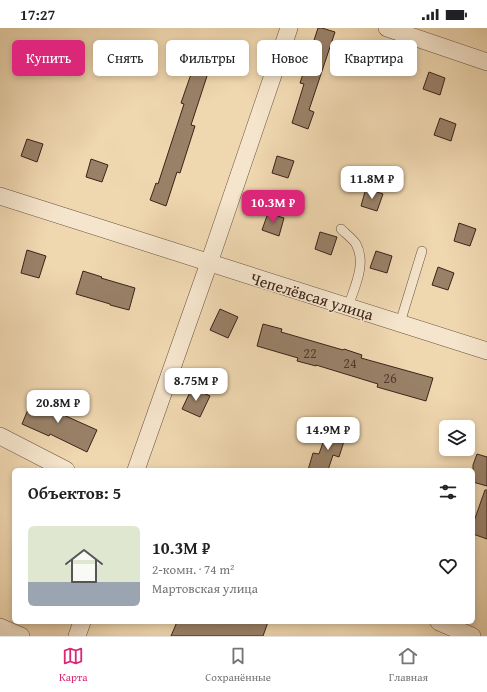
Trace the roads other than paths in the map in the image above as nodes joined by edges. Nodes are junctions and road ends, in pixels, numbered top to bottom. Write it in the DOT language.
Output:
graph roads {
  1 [pos="289,28"];
  2 [pos="387,28"];
  3 [pos="487,62"];
  4 [pos="0,196"];
  5 [pos="341,229"];
  6 [pos="422,252"];
  7 [pos="209,263"];
  8 [pos="348,307"];
  9 [pos="400,324"];
  10 [pos="487,351"];
  11 [pos="0,436"];
  12 [pos="62,468"];
  13 [pos="137,468"];
  14 [pos="81,624"];
  15 [pos="444,624"];
  16 [pos="0,627"];
  17 [pos="21,636"];
  18 [pos="77,636"];
  19 [pos="472,636"];
  1 -- 7 [label="street"];
  2 -- 3 [label="street"];
  4 -- 7 [label="street, Чепелёвсая улица"];
  5 -- 8 [label="lane"];
  6 -- 9 [label="lane"];
  7 -- 8 [label="street, Чепелёвсая улица"];
  7 -- 13 [label="street"];
  8 -- 9 [label="street, Чепелёвсая улица"];
  9 -- 10 [label="street, Чепелёвсая улица"];
  11 -- 12 [label="street"];
  14 -- 18 [label="street"];
  15 -- 19 [label="street"];
  16 -- 17 [label="street"];
}
